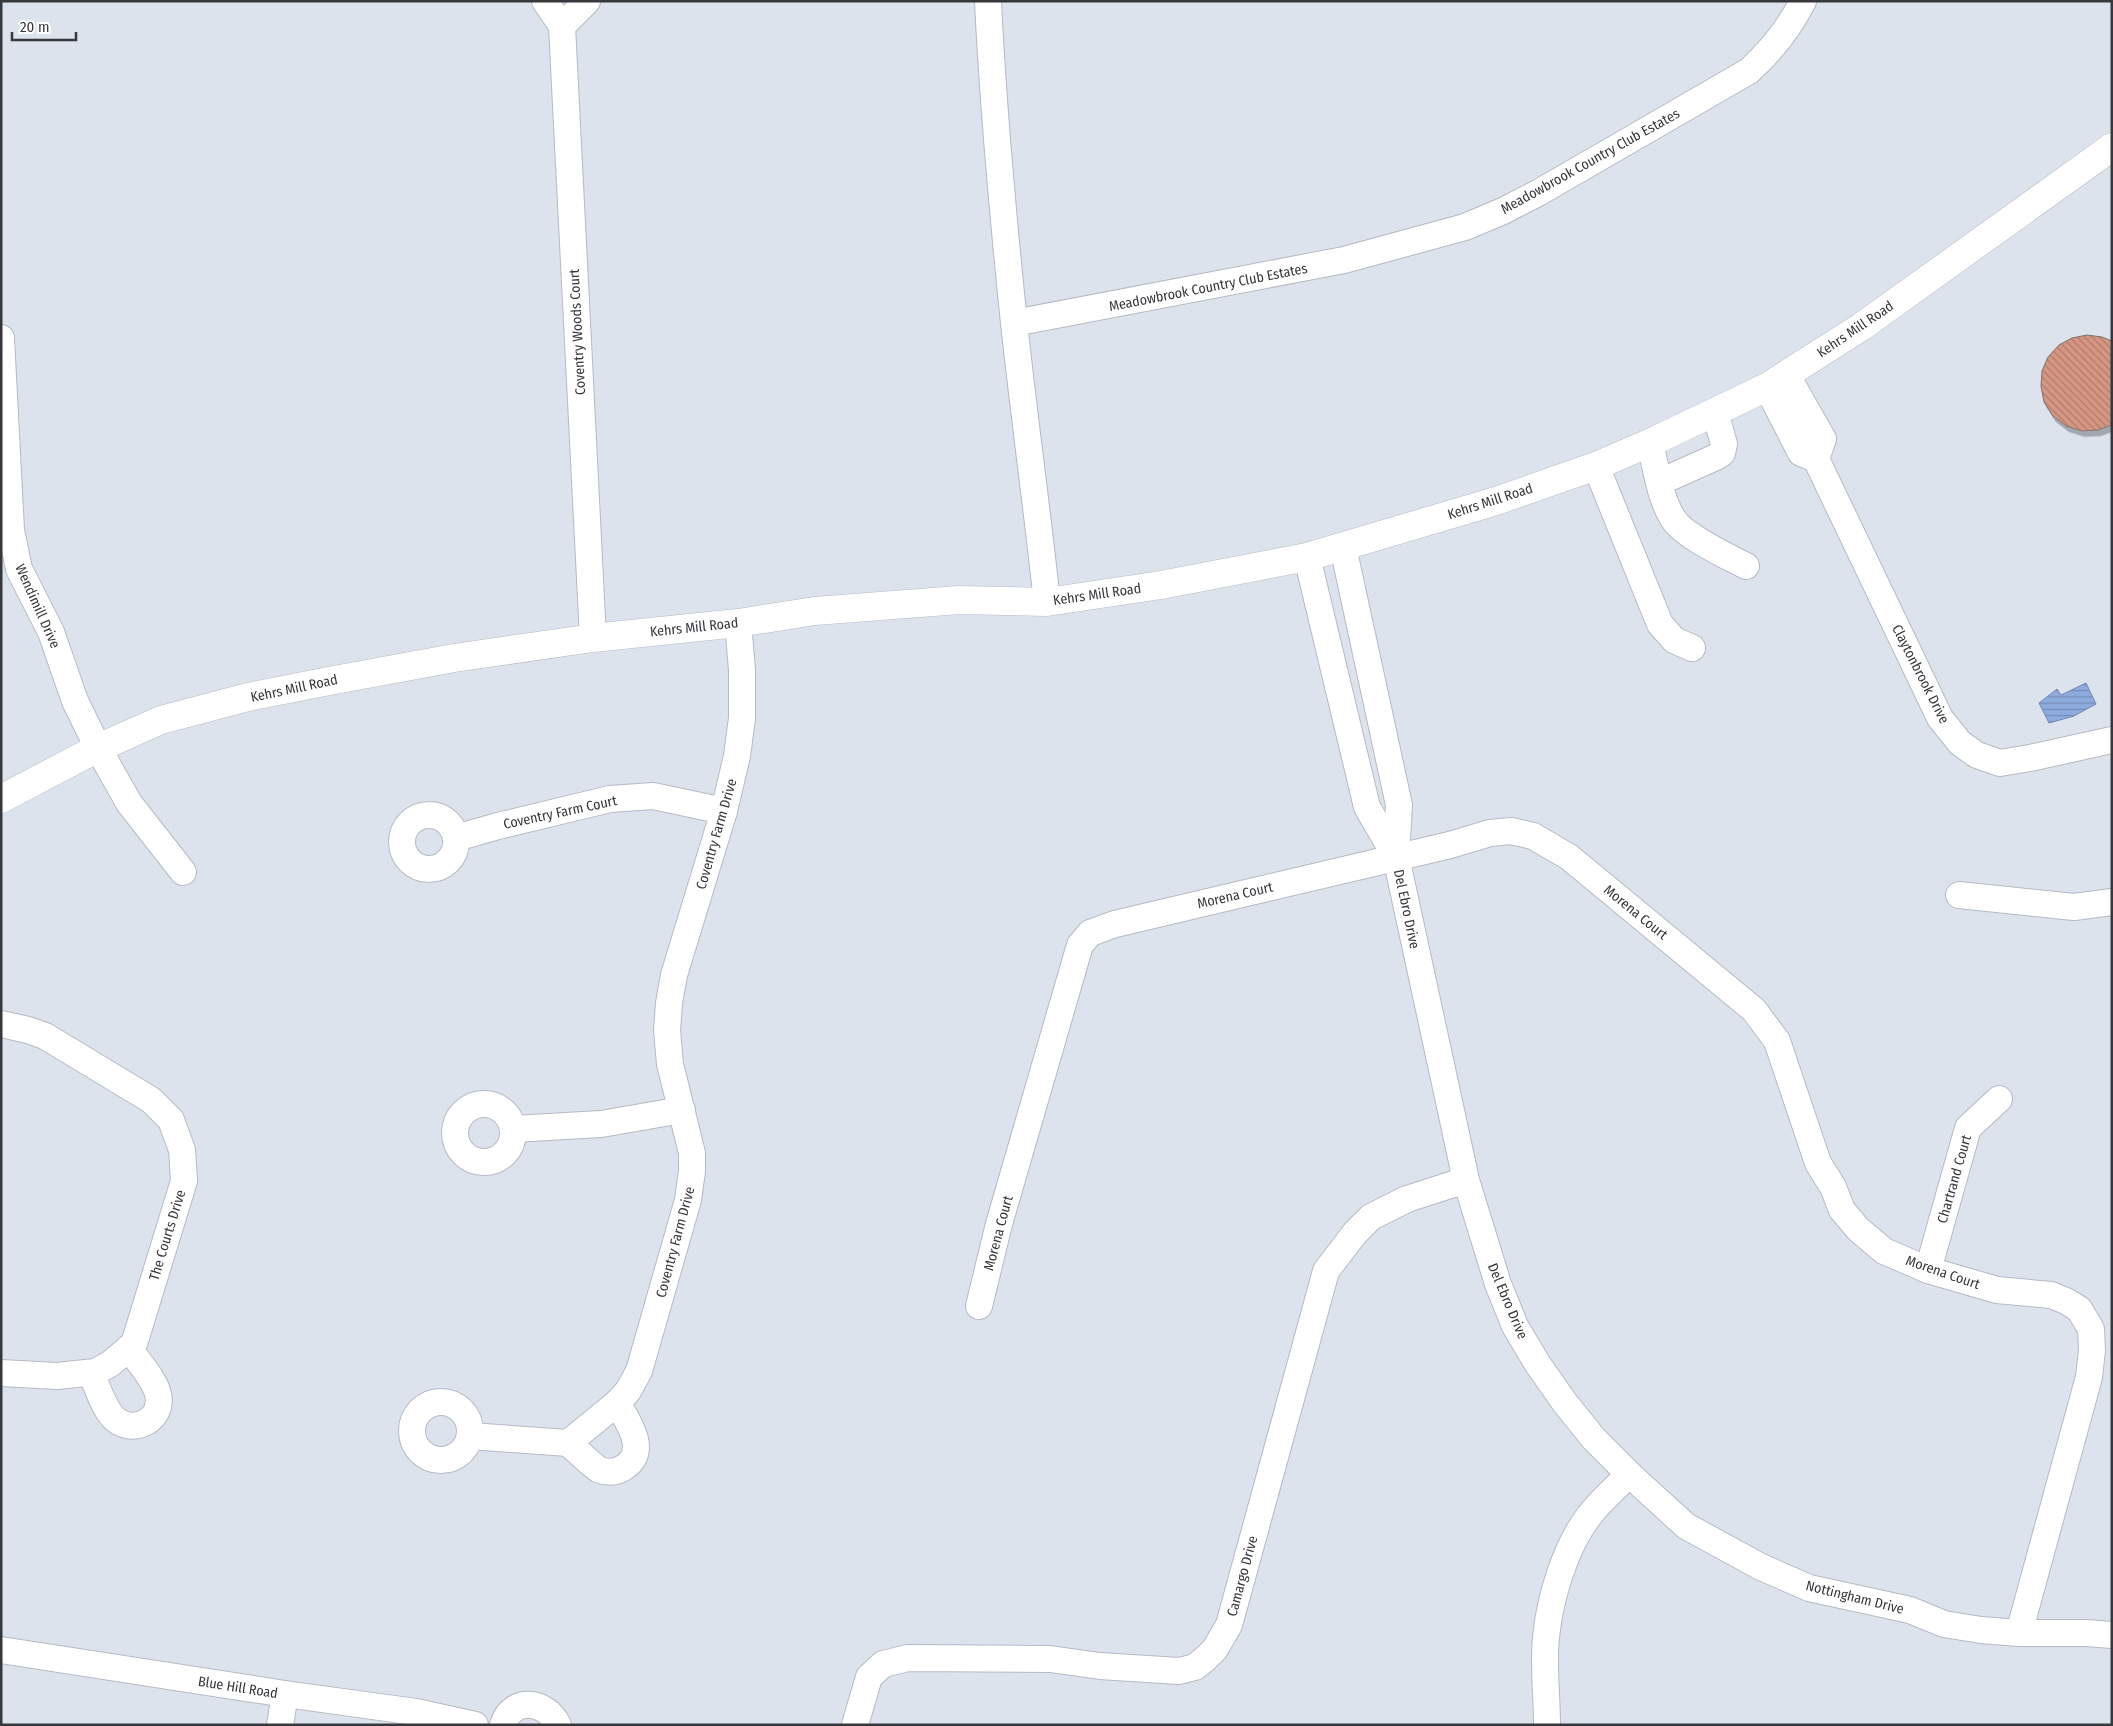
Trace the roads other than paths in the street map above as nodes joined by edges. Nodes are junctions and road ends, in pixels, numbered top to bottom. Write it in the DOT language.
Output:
graph roads {
  1 [pos="545,1"];
  2 [pos="587,1"];
  3 [pos="988,1"];
  4 [pos="1803,1"];
  5 [pos="562,26"];
  6 [pos="2112,147"];
  7 [pos="1014,323"];
  8 [pos="1,338"];
  9 [pos="1776,381"];
  10 [pos="2,398"];
  11 [pos="1715,412"];
  12 [pos="1650,443"];
  13 [pos="1596,466"];
  14 [pos="1660,482"];
  15 [pos="1343,547"];
  16 [pos="1307,557"];
  17 [pos="1746,566"];
  18 [pos="1047,602"];
  19 [pos="738,623"];
  20 [pos="593,638"];
  21 [pos="1692,648"];
  22 [pos="2112,740"];
  23 [pos="98,748"];
  24 [pos="1,799"];
  25 [pos="724,811"];
  26 [pos="456,838"];
  27 [pos="1396,857"];
  28 [pos="184,872"];
  29 [pos="1959,895"];
  30 [pos="2112,902"];
  31 [pos="1,1024"];
  32 [pos="1999,1099"];
  33 [pos="682,1110"];
  34 [pos="513,1129"];
  35 [pos="1466,1180"];
  36 [pos="1928,1270"];
  37 [pos="979,1306"];
  38 [pos="129,1348"];
  39 [pos="1,1373"];
  40 [pos="91,1373"];
  41 [pos="617,1403"];
  42 [pos="470,1436"];
  43 [pos="568,1442"];
  44 [pos="1629,1474"];
  45 [pos="2019,1633"];
  46 [pos="2112,1635"];
  47 [pos="1,1650"];
  48 [pos="285,1694"];
  49 [pos="280,1725"];
  50 [pos="474,1725"];
  51 [pos="502,1725"];
  52 [pos="558,1725"];
  53 [pos="855,1725"];
  54 [pos="1547,1725"];
  1 -- 5 [label="street"];
  2 -- 5 [label="street"];
  3 -- 7 [label="street"];
  4 -- 7 [label="street, Meadowbrook Country Club Estates"];
  5 -- 20 [label="street, Coventry Woods Court"];
  6 -- 9 [label="main road, Kehrs Mill Road"];
  7 -- 18 [label="street"];
  8 -- 10 [label="street, Wendimill Drive"];
  9 -- 11 [label="main road, Kehrs Mill Road"];
  9 -- 22 [label="street, Claytonbrook Drive"];
  10 -- 23 [label="street, Wendimill Drive"];
  11 -- 12 [label="main road, Kehrs Mill Road"];
  11 -- 14 [label="street"];
  12 -- 13 [label="main road, Kehrs Mill Road"];
  12 -- 14 [label="street"];
  13 -- 15 [label="main road, Kehrs Mill Road"];
  13 -- 21 [label="street"];
  14 -- 17 [label="street"];
  15 -- 16 [label="main road, Kehrs Mill Road"];
  15 -- 27 [label="street, Del Ebro Drive"];
  16 -- 18 [label="main road, Kehrs Mill Road"];
  16 -- 27 [label="street, Del Ebro Drive"];
  18 -- 19 [label="main road, Kehrs Mill Road"];
  19 -- 20 [label="main road, Kehrs Mill Road"];
  19 -- 25 [label="street, Coventry Farm Drive"];
  20 -- 23 [label="main road, Kehrs Mill Road"];
  23 -- 24 [label="main road, Kehrs Mill Road"];
  23 -- 28 [label="street, Wendimill Drive"];
  25 -- 26 [label="street, Coventry Farm Court"];
  25 -- 33 [label="street, Coventry Farm Drive"];
  27 -- 35 [label="street, Del Ebro Drive"];
  27 -- 36 [label="street, Morena Court"];
  27 -- 37 [label="street, Morena Court"];
  29 -- 30 [label="street"];
  31 -- 38 [label="street, The Courts Drive"];
  32 -- 36 [label="street, Chartrand Court"];
  33 -- 34 [label="street"];
  33 -- 41 [label="street, Coventry Farm Drive"];
  35 -- 44 [label="street, Del Ebro Drive"];
  35 -- 53 [label="street, Camargo Drive"];
  36 -- 45 [label="street, Morena Court"];
  38 -- 40 [label="street, The Courts Drive"];
  38 -- 40 [label="street"];
  39 -- 40 [label="street, The Courts Drive"];
  41 -- 43 [label="street, Coventry Farm Drive"];
  41 -- 43 [label="street"];
  42 -- 43 [label="street"];
  44 -- 45 [label="street, Nottingham Drive"];
  44 -- 54 [label="street"];
  45 -- 46 [label="street, Nottingham Drive"];
  47 -- 48 [label="street, Blue Hill Road"];
  48 -- 49 [label="street"];
  48 -- 50 [label="street, Blue Hill Road"];
  51 -- 52 [label="street"];
}
